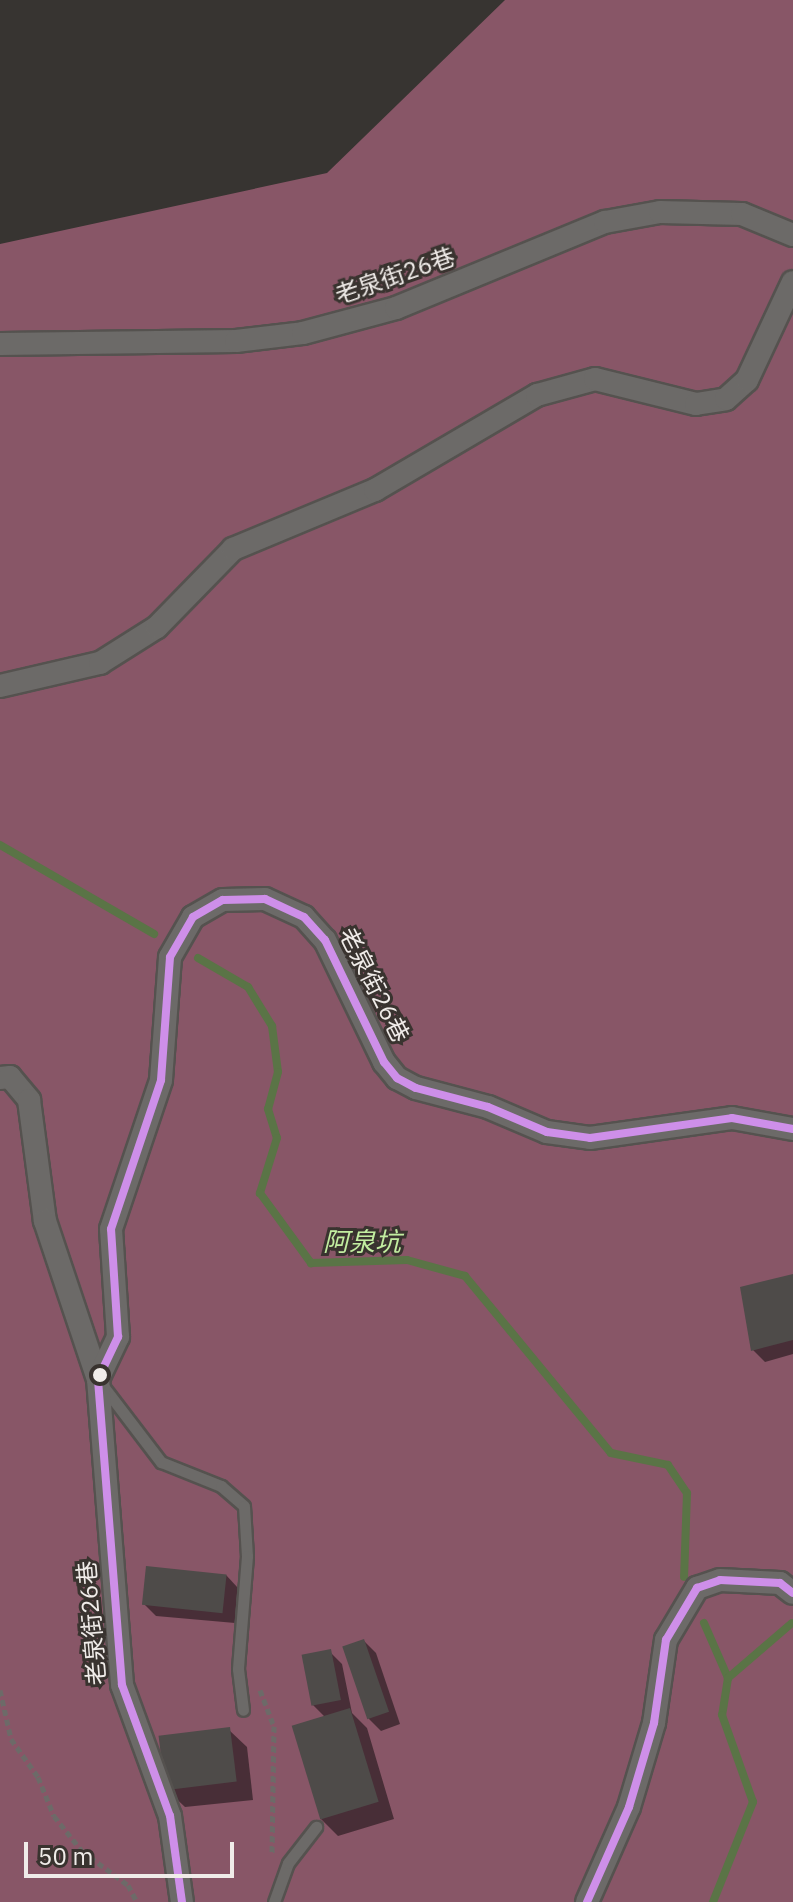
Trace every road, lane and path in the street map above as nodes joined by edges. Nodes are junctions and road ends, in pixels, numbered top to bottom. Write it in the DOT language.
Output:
graph roads {
  1 [pos="793,235"];
  2 [pos="793,282"];
  3 [pos="0,344"];
  4 [pos="0,686"];
  5 [pos="0,1078"];
  6 [pos="793,1129"];
  7 [pos="98,1379"];
  8 [pos="793,1593"];
  9 [pos="256,1684"];
  10 [pos="0,1690"];
  11 [pos="243,1710"];
  12 [pos="316,1827"];
  13 [pos="275,1898"];
  14 [pos="137,1902"];
  15 [pos="182,1902"];
  16 [pos="587,1902"];
  1 -- 3 [label="street, 老泉街26巷"];
  2 -- 4 [label="street"];
  5 -- 7 [label="street, 老泉街26巷"];
  6 -- 7 [label="street, 老泉街26巷"];
  7 -- 11 [label="lane"];
  7 -- 15 [label="street, 老泉街26巷"];
  8 -- 16 [label="street"];
  9 -- 13 [label="path"];
  10 -- 14 [label="path"];
  12 -- 13 [label="lane"];
}
